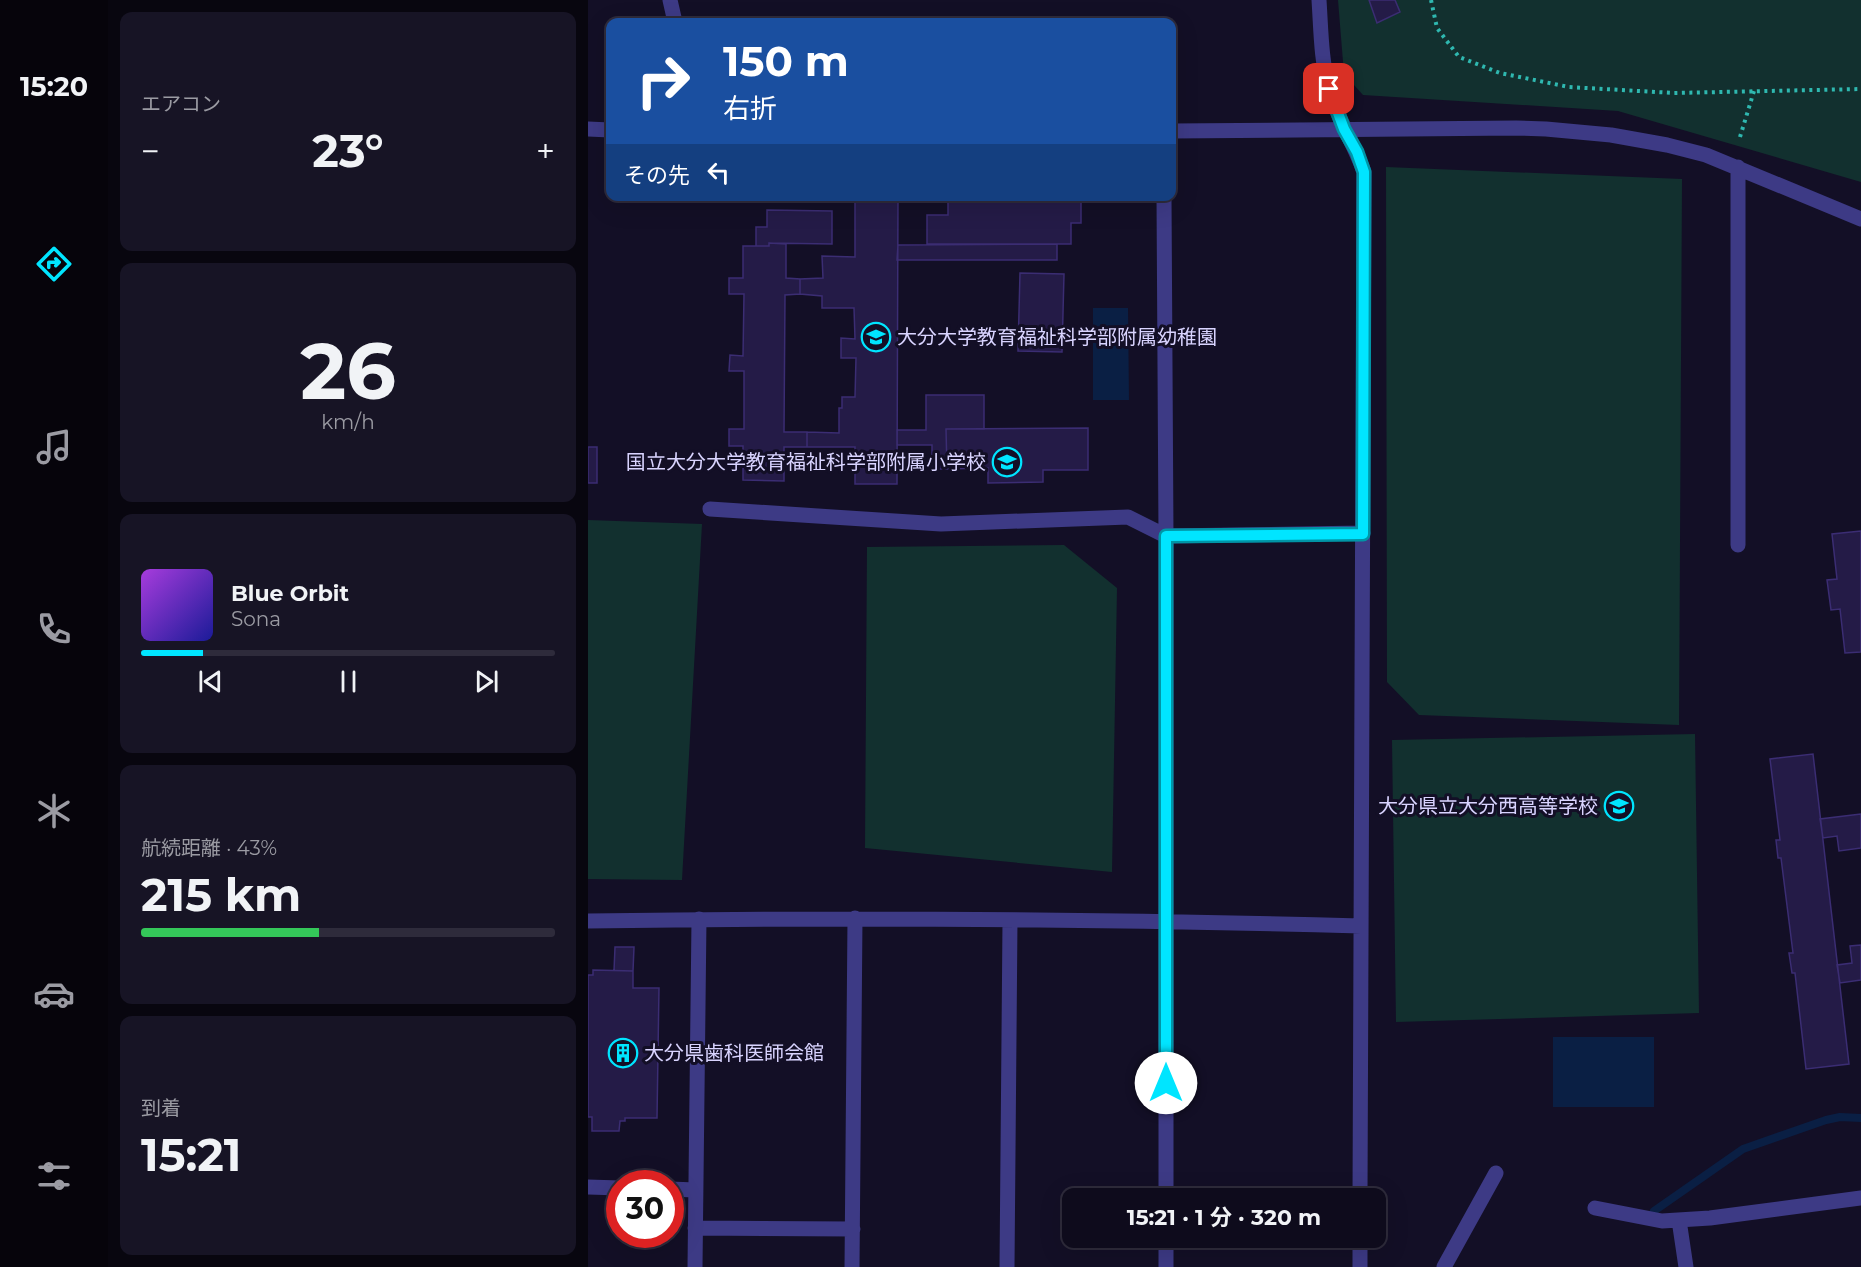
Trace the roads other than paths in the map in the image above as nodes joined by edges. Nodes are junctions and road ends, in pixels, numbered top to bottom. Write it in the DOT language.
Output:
graph roads {
  1 [pos="670,0"];
  2 [pos="1319,0"];
  3 [pos="674,18"];
  4 [pos="588,129"];
  5 [pos="1344,129"];
  6 [pos="606,130"];
  7 [pos="1176,130"];
  8 [pos="1738,167"];
  9 [pos="1164,201"];
  10 [pos="1861,219"];
  11 [pos="710,509"];
  12 [pos="1363,534"];
  13 [pos="1166,536"];
  14 [pos="1738,545"];
  15 [pos="855,918"];
  16 [pos="699,919"];
  17 [pos="588,921"];
  18 [pos="1010,921"];
  19 [pos="1166,921"];
  20 [pos="1361,926"];
  21 [pos="1496,1173"];
  22 [pos="588,1187"];
  23 [pos="606,1188"];
  24 [pos="1166,1188"];
  25 [pos="1360,1188"];
  26 [pos="684,1190"];
  27 [pos="695,1190"];
  28 [pos="1861,1198"];
  29 [pos="1595,1208"];
  30 [pos="1679,1220"];
  31 [pos="695,1228"];
  32 [pos="853,1228"];
  33 [pos="1166,1248"];
  34 [pos="1360,1248"];
  35 [pos="695,1267"];
  36 [pos="852,1267"];
  37 [pos="1007,1267"];
  38 [pos="1166,1267"];
  39 [pos="1360,1267"];
  40 [pos="1444,1267"];
  41 [pos="1686,1267"];
  1 -- 3 [label="street"];
  2 -- 5 [label="street"];
  4 -- 6 [label="street"];
  5 -- 7 [label="street"];
  5 -- 8 [label="street"];
  5 -- 12 [label="street"];
  8 -- 10 [label="street"];
  8 -- 14 [label="street"];
  9 -- 13 [label="street"];
  11 -- 13 [label="street"];
  12 -- 13 [label="street"];
  12 -- 20 [label="street"];
  13 -- 19 [label="street"];
  15 -- 16 [label="street"];
  15 -- 18 [label="street"];
  15 -- 32 [label="street"];
  16 -- 17 [label="street"];
  16 -- 27 [label="street"];
  18 -- 19 [label="street"];
  18 -- 37 [label="street"];
  19 -- 20 [label="street"];
  19 -- 24 [label="street"];
  20 -- 25 [label="street"];
  21 -- 40 [label="street"];
  22 -- 23 [label="street"];
  26 -- 27 [label="street"];
  27 -- 31 [label="street"];
  28 -- 30 [label="street"];
  29 -- 30 [label="street"];
  30 -- 41 [label="street"];
  31 -- 32 [label="street"];
  31 -- 35 [label="street"];
  32 -- 36 [label="street"];
  33 -- 38 [label="street"];
  34 -- 39 [label="street"];
}
